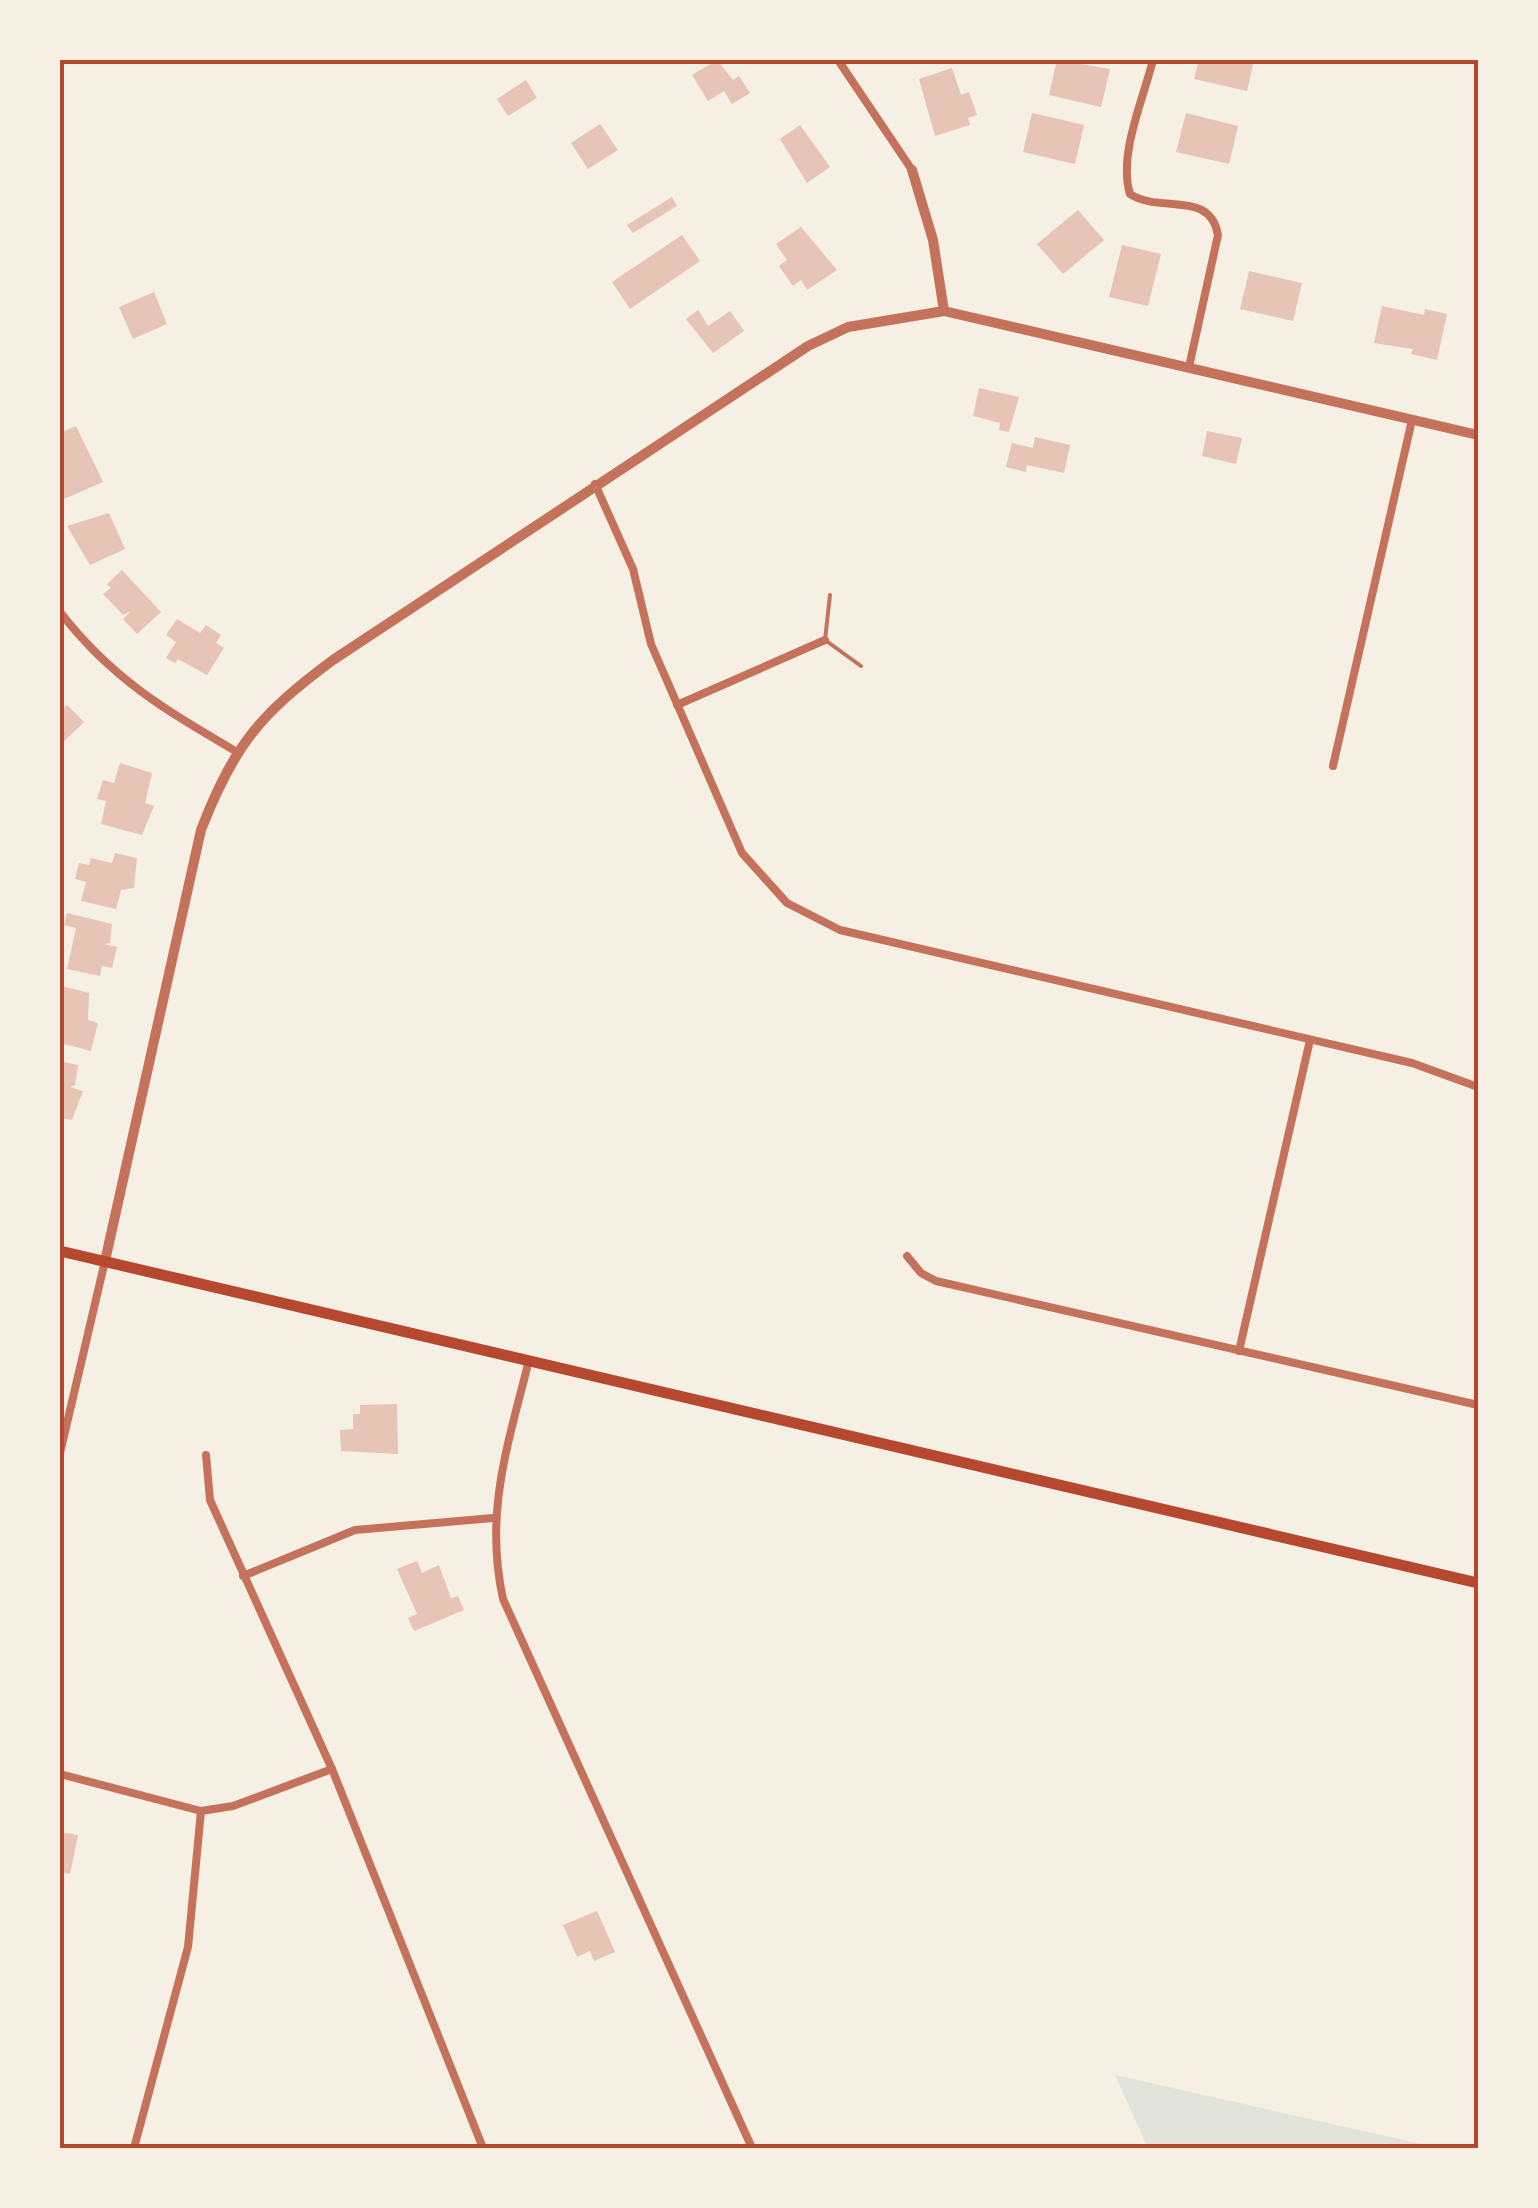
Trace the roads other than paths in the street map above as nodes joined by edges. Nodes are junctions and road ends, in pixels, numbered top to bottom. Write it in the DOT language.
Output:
graph roads {
  1 [pos="838,60"];
  2 [pos="1153,60"];
  3 [pos="912,170"];
  4 [pos="944,311"];
  5 [pos="1190,367"];
  6 [pos="1412,420"];
  7 [pos="1478,435"];
  8 [pos="596,484"];
  9 [pos="830,595"];
  10 [pos="60,612"];
  11 [pos="825,640"];
  12 [pos="861,666"];
  13 [pos="678,705"];
  14 [pos="236,752"];
  15 [pos="1333,766"];
  16 [pos="1310,1040"];
  17 [pos="1478,1087"];
  18 [pos="60,1251"];
  19 [pos="908,1256"];
  20 [pos="104,1261"];
  21 [pos="1239,1351"];
  22 [pos="529,1360"];
  23 [pos="1478,1405"];
  24 [pos="60,1453"];
  25 [pos="206,1455"];
  26 [pos="493,1518"];
  27 [pos="243,1576"];
  28 [pos="1478,1583"];
  29 [pos="332,1770"];
  30 [pos="60,1774"];
  31 [pos="200,1811"];
  32 [pos="134,2148"];
  33 [pos="483,2148"];
  34 [pos="752,2148"];
  1 -- 3 [label="street"];
  2 -- 5 [label="street"];
  3 -- 4 [label="street"];
  4 -- 5 [label="street"];
  4 -- 8 [label="street"];
  5 -- 6 [label="street"];
  6 -- 7 [label="street"];
  6 -- 15 [label="street"];
  8 -- 13 [label="street"];
  8 -- 14 [label="street"];
  9 -- 11 [label="lane"];
  10 -- 14 [label="street"];
  11 -- 12 [label="lane"];
  11 -- 13 [label="street"];
  13 -- 16 [label="street"];
  14 -- 20 [label="street"];
  16 -- 17 [label="street"];
  16 -- 21 [label="street"];
  18 -- 20 [label="main road"];
  19 -- 21 [label="street"];
  20 -- 22 [label="main road"];
  20 -- 24 [label="street"];
  21 -- 23 [label="street"];
  22 -- 26 [label="street"];
  22 -- 28 [label="main road"];
  25 -- 27 [label="street"];
  26 -- 27 [label="street"];
  26 -- 34 [label="street"];
  27 -- 29 [label="street"];
  29 -- 31 [label="street"];
  29 -- 33 [label="street"];
  30 -- 31 [label="street"];
  31 -- 32 [label="street"];
}
